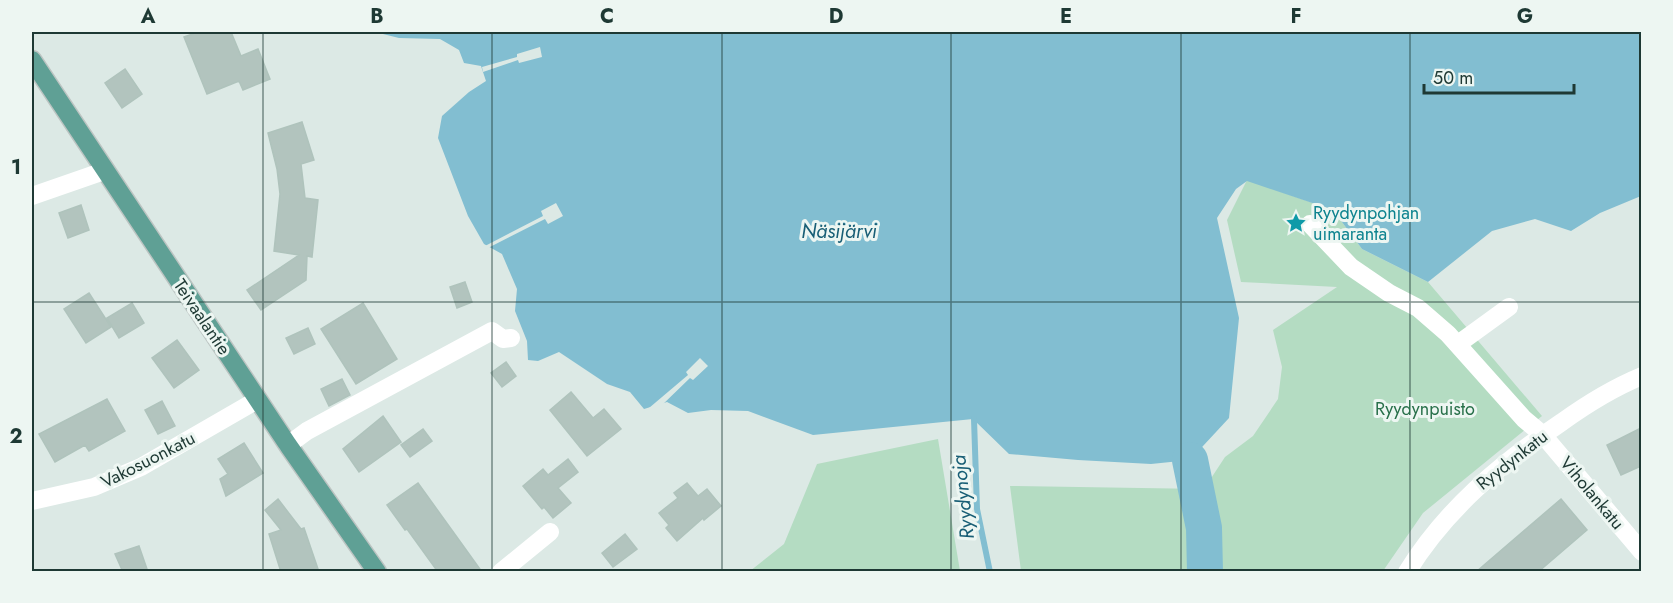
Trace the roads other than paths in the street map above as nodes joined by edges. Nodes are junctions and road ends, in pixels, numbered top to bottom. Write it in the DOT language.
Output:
graph roads {
  1 [pos="32,60"];
  2 [pos="104,171"];
  3 [pos="32,196"];
  4 [pos="1310,224"];
  5 [pos="1509,307"];
  6 [pos="511,338"];
  7 [pos="1458,344"];
  8 [pos="1641,376"];
  9 [pos="257,400"];
  10 [pos="1543,435"];
  11 [pos="288,445"];
  12 [pos="32,501"];
  13 [pos="550,532"];
  14 [pos="1641,552"];
  15 [pos="377,572"];
  16 [pos="501,572"];
  17 [pos="1407,572"];
  1 -- 2 [label="main road, Teivaalantie"];
  2 -- 3 [label="street"];
  2 -- 9 [label="main road, Teivaalantie"];
  4 -- 7 [label="street, Viholankatu"];
  5 -- 7 [label="street"];
  6 -- 11 [label="street"];
  7 -- 10 [label="street, Viholankatu"];
  8 -- 10 [label="street, Ryydynkatu"];
  9 -- 11 [label="main road, Teivaalantie"];
  9 -- 12 [label="street, Vakosuonkatu"];
  10 -- 14 [label="street, Viholankatu"];
  10 -- 17 [label="street, Ryydynkatu"];
  11 -- 15 [label="main road, Teivaalantie"];
  13 -- 16 [label="street"];
}
